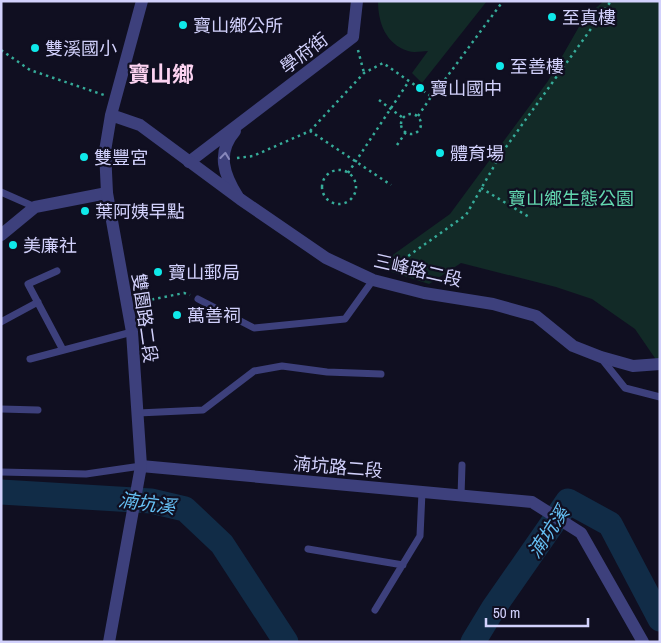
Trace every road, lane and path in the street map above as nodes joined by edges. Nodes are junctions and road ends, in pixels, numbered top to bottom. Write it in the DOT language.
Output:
graph roads {
  1 [pos="142,1"];
  2 [pos="357,1"];
  3 [pos="504,1"];
  4 [pos="610,1"];
  5 [pos="353,37"];
  6 [pos="1,50"];
  7 [pos="364,73"];
  8 [pos="409,81"];
  9 [pos="432,97"];
  10 [pos="116,99"];
  11 [pos="379,100"];
  12 [pos="390,108"];
  13 [pos="111,115"];
  14 [pos="418,116"];
  15 [pos="248,118"];
  16 [pos="403,118"];
  17 [pos="310,130"];
  18 [pos="406,132"];
  19 [pos="397,145"];
  20 [pos="235,158"];
  21 [pos="355,161"];
  22 [pos="189,162"];
  23 [pos="348,173"];
  24 [pos="391,185"];
  25 [pos="482,188"];
  26 [pos="1,192"];
  27 [pos="107,193"];
  28 [pos="240,199"];
  29 [pos="35,208"];
  30 [pos="529,217"];
  31 [pos="1,234"];
  32 [pos="57,271"];
  33 [pos="373,280"];
  34 [pos="198,299"];
  35 [pos="38,302"];
  36 [pos="127,304"];
  37 [pos="1,322"];
  38 [pos="132,332"];
  39 [pos="63,350"];
  40 [pos="601,358"];
  41 [pos="30,359"];
  42 [pos="660,364"];
  43 [pos="381,374"];
  44 [pos="660,397"];
  45 [pos="1,409"];
  46 [pos="38,410"];
  47 [pos="138,413"];
  48 [pos="462,465"];
  49 [pos="141,466"];
  50 [pos="1,472"];
  51 [pos="422,492"];
  52 [pos="461,496"];
  53 [pos="308,549"];
  54 [pos="403,565"];
  55 [pos="375,610"];
  56 [pos="109,642"];
  57 [pos="643,642"];
  1 -- 10 [label="street, 雙園路二段"];
  2 -- 5 [label="street, 學府街"];
  3 -- 9 [label="path"];
  4 -- 25 [label="path"];
  5 -- 7 [label="path"];
  5 -- 15 [label="street, 學府街"];
  6 -- 10 [label="path"];
  7 -- 8 [label="path"];
  7 -- 17 [label="path"];
  8 -- 9 [label="path"];
  8 -- 12 [label="path"];
  9 -- 14 [label="path"];
  10 -- 13 [label="street, 雙園路二段"];
  11 -- 12 [label="path"];
  12 -- 16 [label="path"];
  12 -- 21 [label="path"];
  13 -- 22 [label="street, 三峰路二段"];
  13 -- 27 [label="street, 雙園路二段"];
  14 -- 16 [label="path"];
  14 -- 18 [label="path"];
  15 -- 22 [label="street, 學府街"];
  28 -- 15 [label="street, 學府街, one-way"];
  16 -- 18 [label="path"];
  17 -- 20 [label="path"];
  17 -- 21 [label="path"];
  18 -- 19 [label="path"];
  21 -- 23 [label="path"];
  21 -- 24 [label="path"];
  22 -- 28 [label="street, 三峰路二段"];
  23 -- 23 [label="path"];
  25 -- 30 [label="path"];
  25 -- 33 [label="path"];
  26 -- 29 [label="lane"];
  27 -- 29 [label="street"];
  27 -- 36 [label="street, 雙園路二段"];
  28 -- 33 [label="street, 三峰路二段"];
  29 -- 31 [label="street"];
  32 -- 35 [label="lane"];
  33 -- 34 [label="lane"];
  33 -- 40 [label="street, 三峰路二段"];
  34 -- 36 [label="path"];
  35 -- 37 [label="lane"];
  35 -- 39 [label="lane"];
  36 -- 38 [label="street, 雙園路二段"];
  38 -- 39 [label="lane"];
  38 -- 47 [label="street, 雙園路二段"];
  39 -- 41 [label="lane"];
  40 -- 42 [label="street, 三峰路二段"];
  40 -- 44 [label="lane"];
  43 -- 47 [label="lane"];
  45 -- 46 [label="lane"];
  47 -- 49 [label="street, 雙園路二段"];
  48 -- 52 [label="lane"];
  49 -- 50 [label="lane"];
  49 -- 51 [label="street, 湳坑路二段"];
  49 -- 56 [label="street, 雙園路二段"];
  51 -- 52 [label="street, 湳坑路二段"];
  51 -- 54 [label="lane"];
  52 -- 57 [label="street, 湳坑路二段"];
  53 -- 54 [label="lane"];
  54 -- 55 [label="lane"];
}
